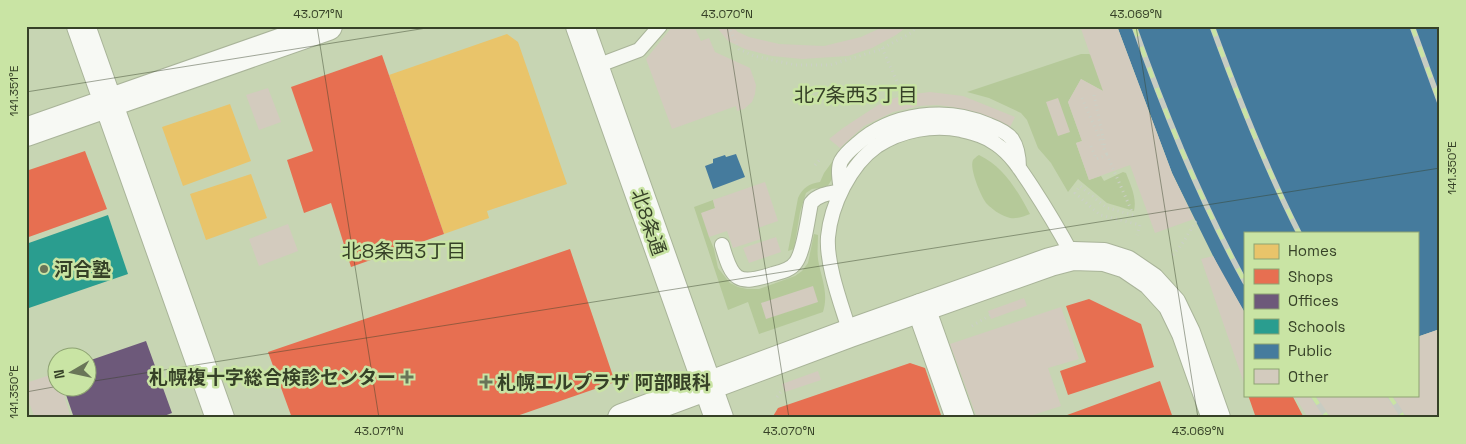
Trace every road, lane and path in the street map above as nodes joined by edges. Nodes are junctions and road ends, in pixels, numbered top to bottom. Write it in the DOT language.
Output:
graph roads {
  1 [pos="82,26"];
  2 [pos="328,26"];
  3 [pos="580,26"];
  4 [pos="660,26"];
  5 [pos="728,26"];
  6 [pos="918,26"];
  7 [pos="882,48"];
  8 [pos="594,67"];
  9 [pos="1094,95"];
  10 [pos="1082,98"];
  11 [pos="109,102"];
  12 [pos="901,103"];
  13 [pos="26,132"];
  14 [pos="1091,146"];
  15 [pos="1107,155"];
  16 [pos="841,191"];
  17 [pos="1196,221"];
  18 [pos="1137,235"];
  19 [pos="722,245"];
  20 [pos="1173,254"];
  21 [pos="1073,256"];
  22 [pos="921,308"];
  23 [pos="990,315"];
  24 [pos="972,326"];
  25 [pos="850,333"];
  26 [pos="640,371"];
  27 [pos="707,386"];
  28 [pos="624,388"];
  29 [pos="783,388"];
  30 [pos="776,397"];
  31 [pos="220,418"];
  32 [pos="622,418"];
  33 [pos="718,418"];
  34 [pos="960,418"];
  35 [pos="1216,418"];
  1 -- 11 [label="street"];
  2 -- 11 [label="street"];
  3 -- 8 [label="street, 北8条通"];
  4 -- 8 [label="lane"];
  5 -- 7 [label="path"];
  6 -- 7 [label="path"];
  7 -- 12 [label="path"];
  8 -- 27 [label="street, 北8条通"];
  9 -- 15 [label="path"];
  10 -- 15 [label="path"];
  11 -- 13 [label="street"];
  11 -- 31 [label="street"];
  14 -- 15 [label="path"];
  15 -- 18 [label="path"];
  16 -- 19 [label="lane"];
  16 -- 21 [label="lane"];
  16 -- 25 [label="lane"];
  17 -- 20 [label="path"];
  21 -- 22 [label="street"];
  21 -- 35 [label="street"];
  22 -- 25 [label="street"];
  22 -- 34 [label="street"];
  23 -- 24 [label="path"];
  25 -- 27 [label="street"];
  26 -- 28 [label="path"];
  27 -- 32 [label="street"];
  27 -- 33 [label="street, 北8条通"];
  29 -- 30 [label="path"];
}
